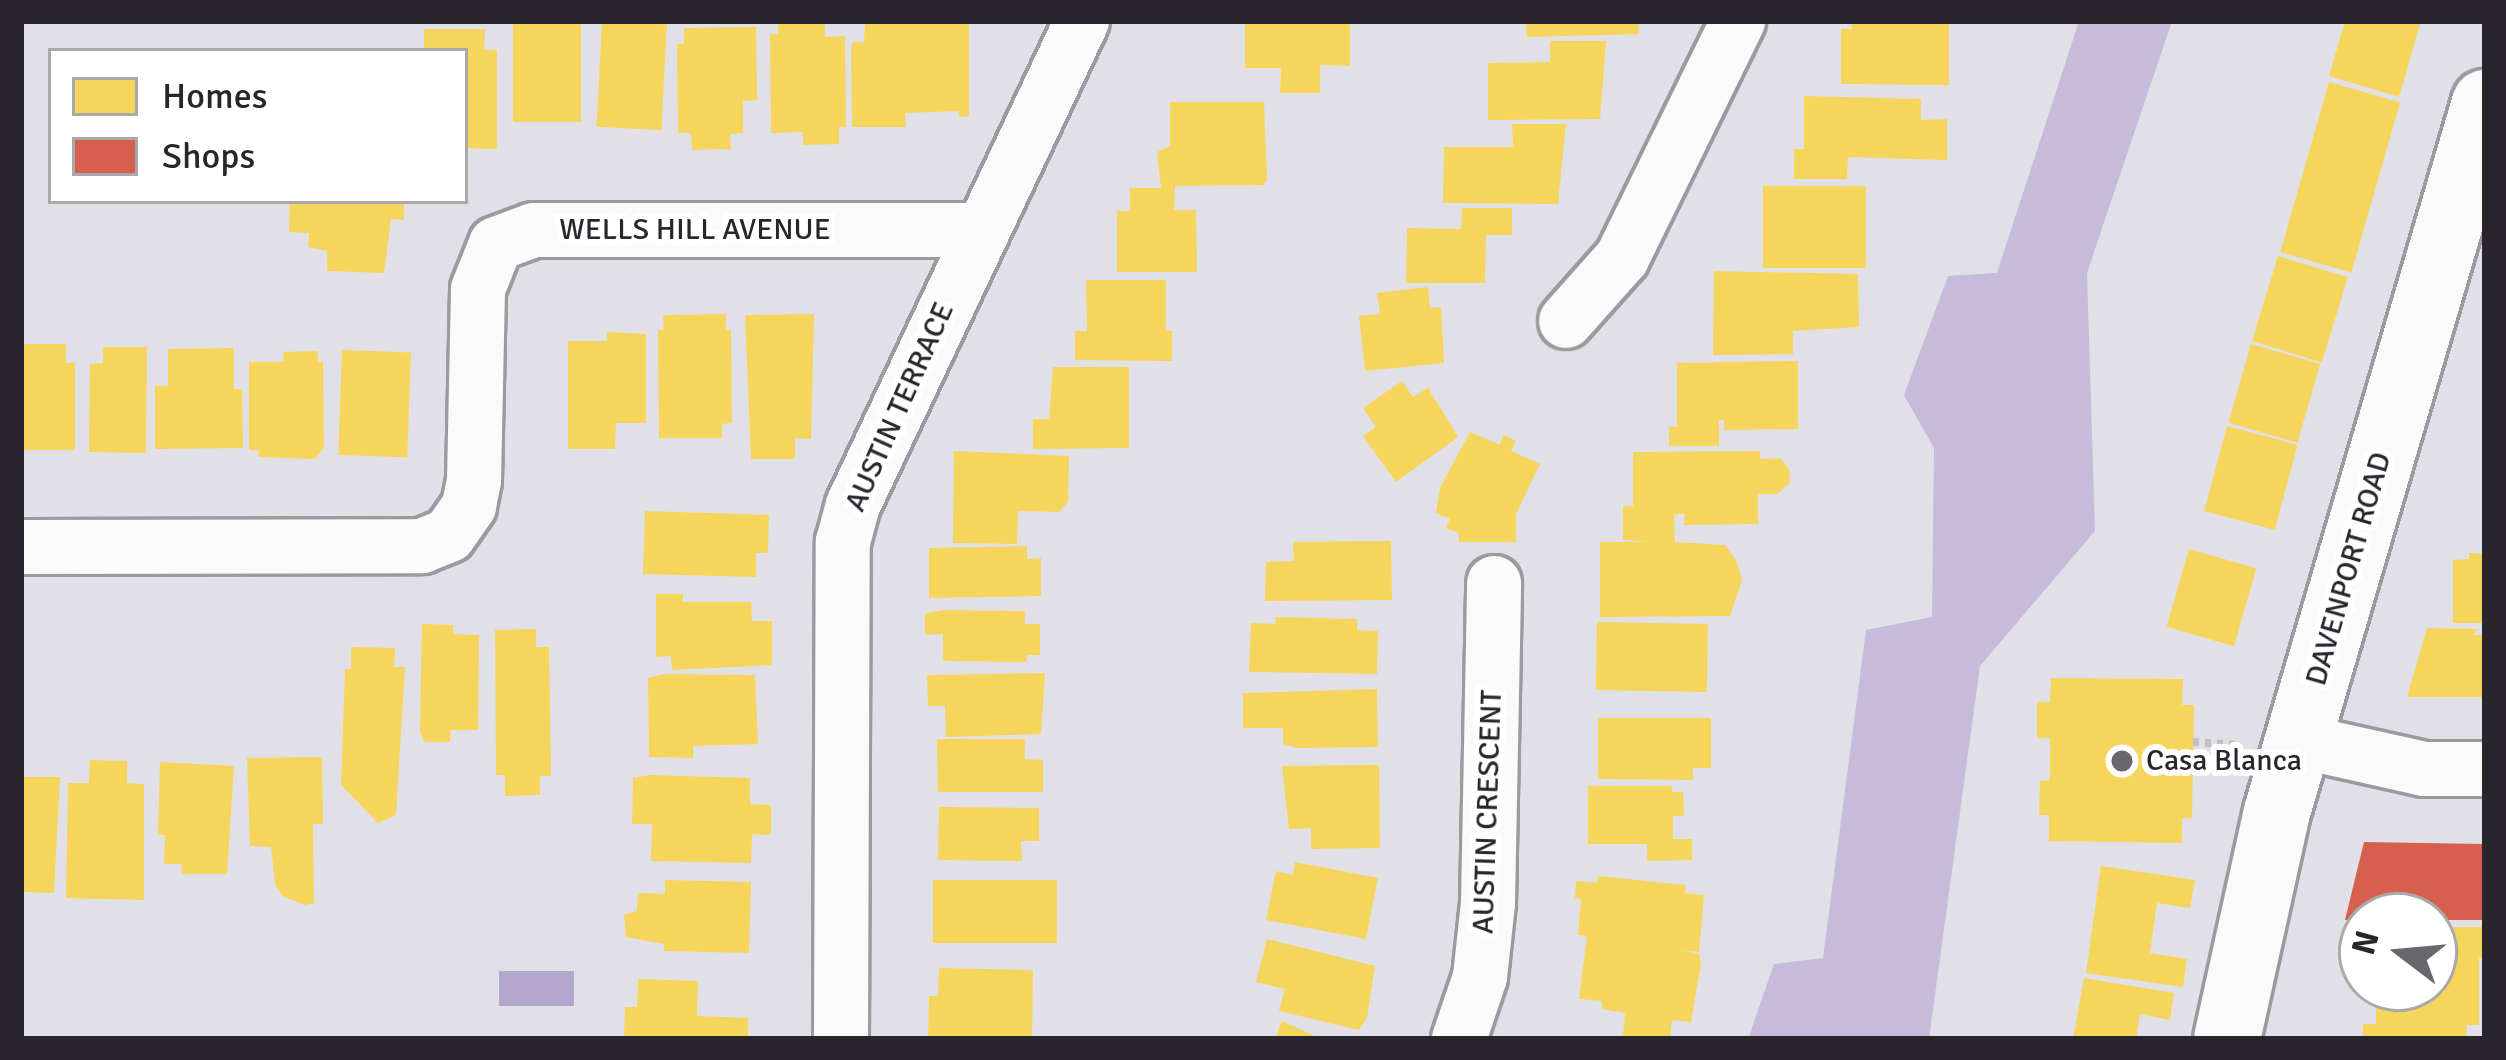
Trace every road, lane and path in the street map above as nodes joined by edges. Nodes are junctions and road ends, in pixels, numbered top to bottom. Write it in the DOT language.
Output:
graph roads {
  1 [pos="1082,21"];
  2 [pos="1738,21"];
  3 [pos="2485,104"];
  4 [pos="980,230"];
  5 [pos="1566,321"];
  6 [pos="21,548"];
  7 [pos="1494,583"];
  8 [pos="2299,741"];
  9 [pos="2193,742"];
  10 [pos="2232,745"];
  11 [pos="2485,769"];
  12 [pos="841,1039"];
  13 [pos="1459,1039"];
  14 [pos="2227,1039"];
  1 -- 4 [label="street, AUSTIN TERRACE"];
  2 -- 5 [label="street"];
  3 -- 8 [label="street, DAVENPORT ROAD"];
  4 -- 6 [label="street, WELLS HILL AVENUE"];
  4 -- 12 [label="street, AUSTIN TERRACE"];
  7 -- 13 [label="street, AUSTIN CRESCENT"];
  8 -- 11 [label="street"];
  8 -- 14 [label="street, DAVENPORT ROAD"];
  9 -- 10 [label="path"];
}
